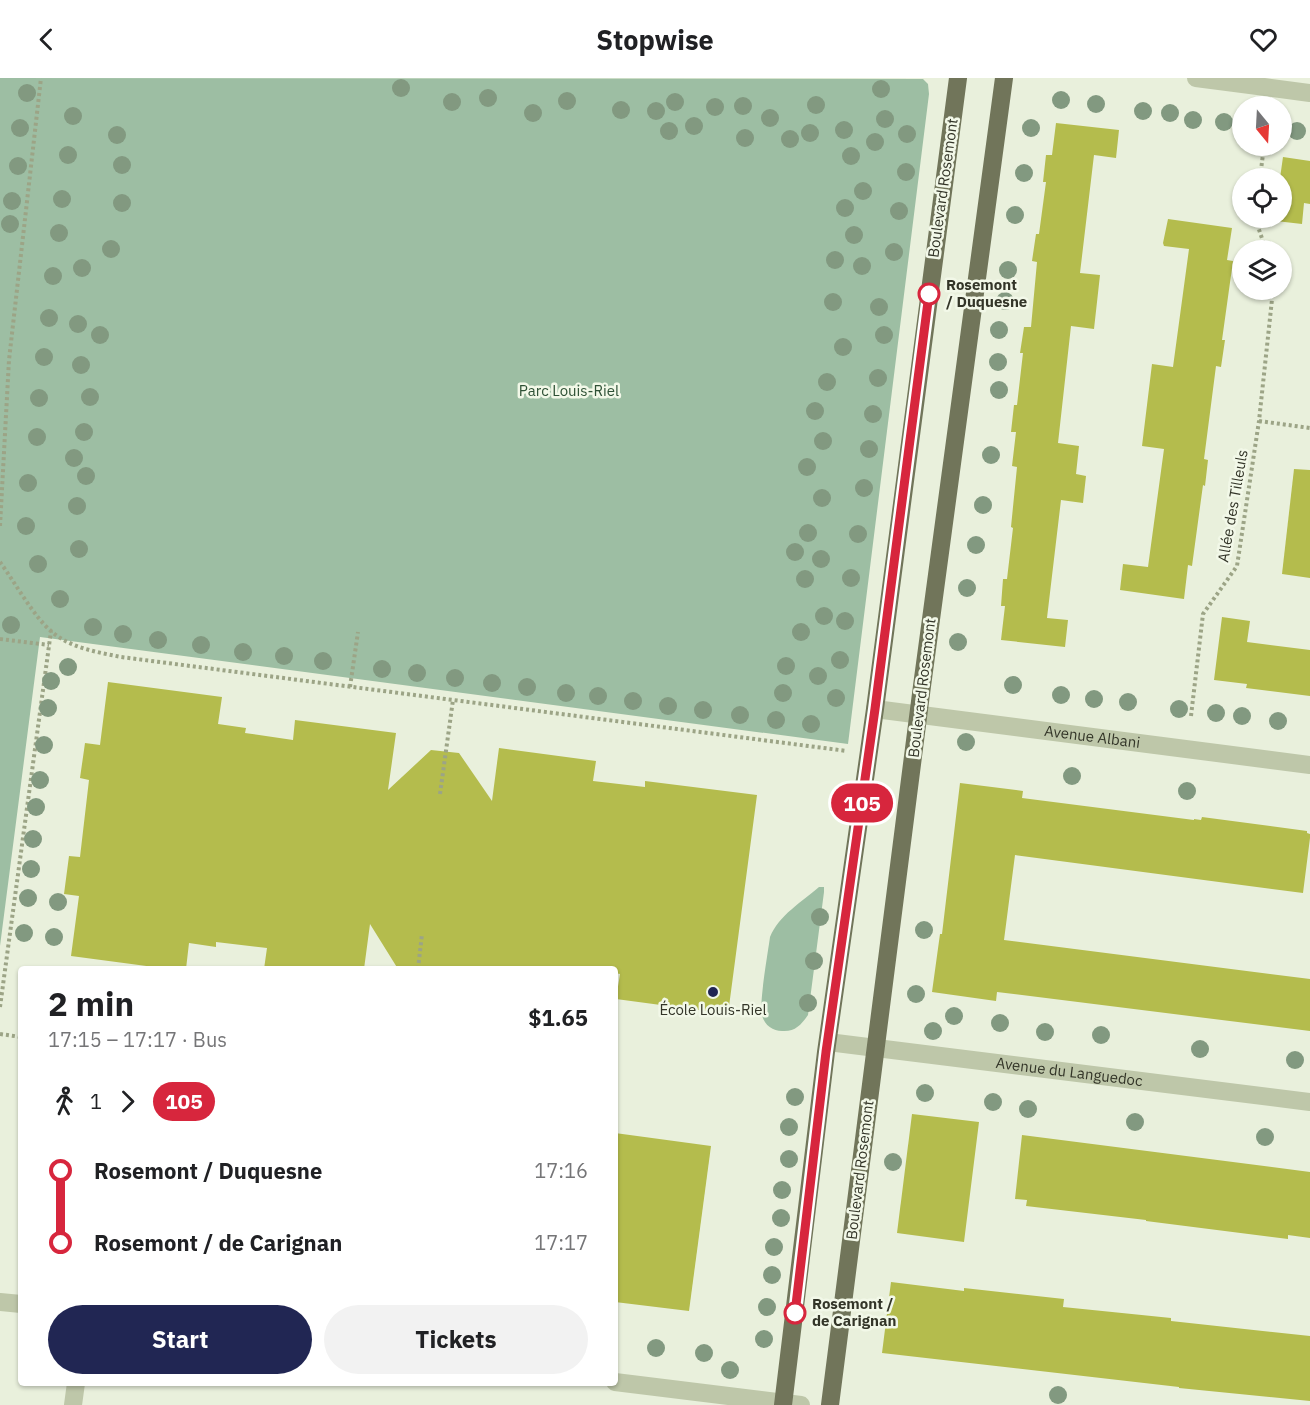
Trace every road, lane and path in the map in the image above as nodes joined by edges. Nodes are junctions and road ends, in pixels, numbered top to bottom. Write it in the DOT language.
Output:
graph roads {
  1 [pos="41,78"];
  2 [pos="958,78"];
  3 [pos="1004,78"];
  4 [pos="1196,78"];
  5 [pos="1310,93"];
  6 [pos="1272,300"];
  7 [pos="1260,421"];
  8 [pos="1310,428"];
  9 [pos="0,526"];
  10 [pos="0,562"];
  11 [pos="51,631"];
  12 [pos="357,632"];
  13 [pos="0,639"];
  14 [pos="49,645"];
  15 [pos="350,687"];
  16 [pos="453,700"];
  17 [pos="875,709"];
  18 [pos="919,714"];
  19 [pos="1191,716"];
  20 [pos="847,751"];
  21 [pos="1310,765"];
  22 [pos="440,794"];
  23 [pos="422,934"];
  24 [pos="418,966"];
  25 [pos="0,1007"];
  26 [pos="0,1035"];
  27 [pos="18,1037"];
  28 [pos="828,1042"];
  29 [pos="876,1047"];
  30 [pos="1310,1102"];
  31 [pos="0,1302"];
  32 [pos="18,1304"];
  33 [pos="618,1382"];
  34 [pos="76,1386"];
  35 [pos="789,1404"];
  36 [pos="73,1405"];
  37 [pos="830,1405"];
  1 -- 9 [label="path"];
  2 -- 17 [label="main road, Boulevard Rosemont"];
  3 -- 18 [label="main road, Boulevard Rosemont"];
  4 -- 5 [label="street"];
  6 -- 7 [label="path, Allée des Tilleuls"];
  7 -- 8 [label="path"];
  7 -- 19 [label="path, Allée des Tilleuls"];
  10 -- 11 [label="path"];
  11 -- 14 [label="path"];
  11 -- 15 [label="path"];
  12 -- 15 [label="path"];
  13 -- 14 [label="path"];
  14 -- 25 [label="path"];
  15 -- 16 [label="path"];
  16 -- 20 [label="path"];
  16 -- 22 [label="path"];
  17 -- 18 [label="street, Avenue Albani"];
  17 -- 28 [label="main road, Boulevard Rosemont"];
  18 -- 21 [label="street, Avenue Albani"];
  18 -- 29 [label="main road, Boulevard Rosemont"];
  23 -- 24 [label="path"];
  26 -- 27 [label="path"];
  28 -- 29 [label="street, Avenue du Languedoc"];
  28 -- 35 [label="main road, Boulevard Rosemont"];
  29 -- 30 [label="street, Avenue du Languedoc"];
  29 -- 37 [label="main road, Boulevard Rosemont"];
  31 -- 32 [label="street"];
  33 -- 35 [label="street"];
  34 -- 36 [label="street"];
}
